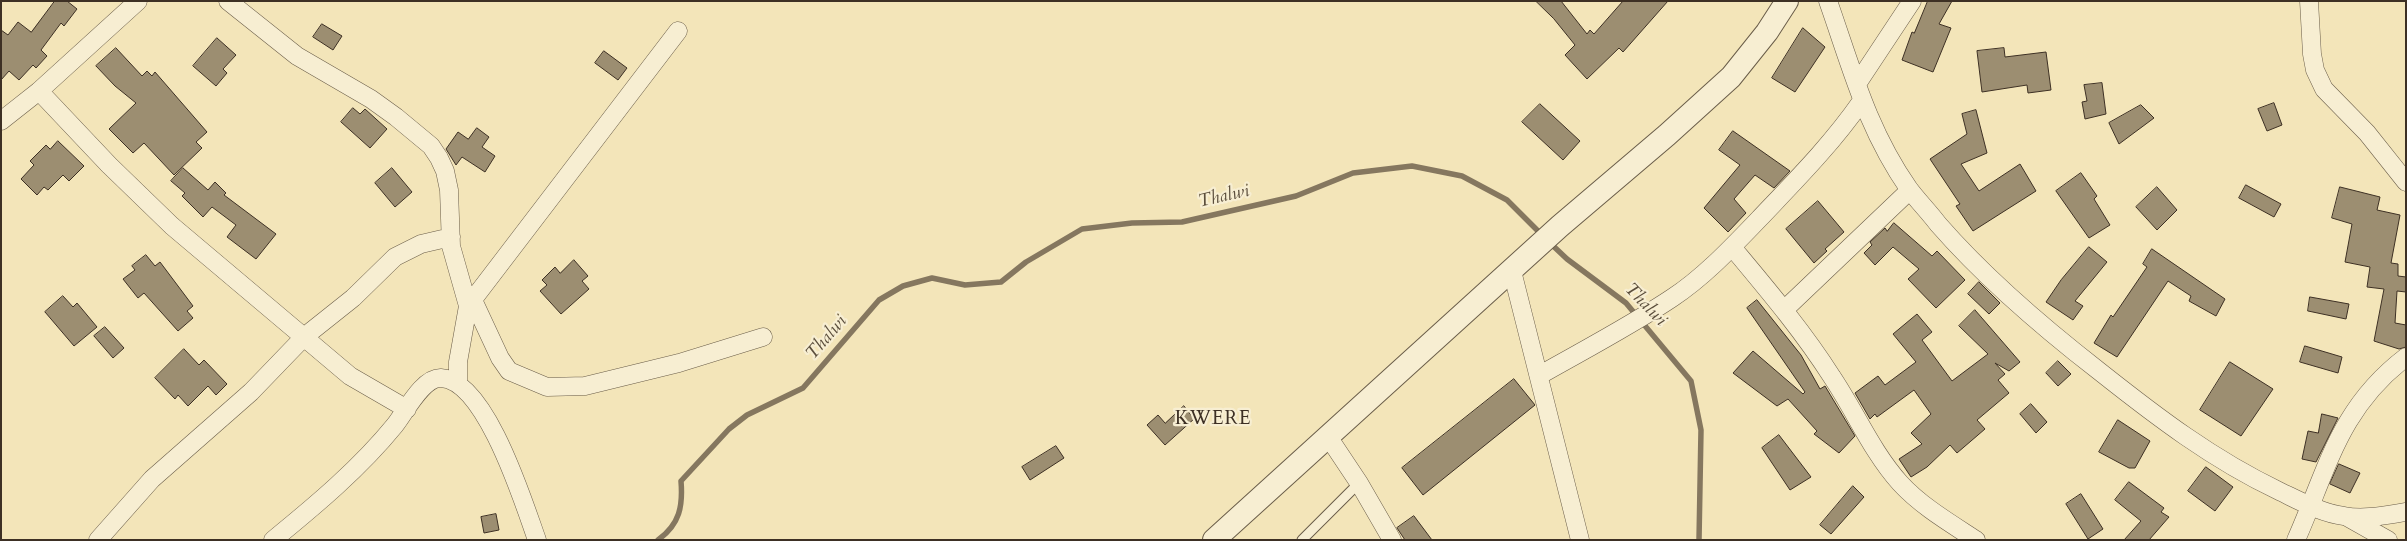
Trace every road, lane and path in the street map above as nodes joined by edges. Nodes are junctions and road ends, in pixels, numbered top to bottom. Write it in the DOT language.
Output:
graph roads {
  1 [pos="138,1"];
  2 [pos="228,1"];
  3 [pos="1787,1"];
  4 [pos="1828,1"];
  5 [pos="1912,1"];
  6 [pos="2309,1"];
  7 [pos="678,31"];
  8 [pos="1857,84"];
  9 [pos="38,91"];
  10 [pos="1861,102"];
  11 [pos="1,121"];
  12 [pos="2406,182"];
  13 [pos="1910,190"];
  14 [pos="451,237"];
  15 [pos="1732,247"];
  16 [pos="1512,271"];
  17 [pos="471,303"];
  18 [pos="1784,310"];
  19 [pos="304,337"];
  20 [pos="763,337"];
  21 [pos="2406,357"];
  22 [pos="1540,375"];
  23 [pos="458,384"];
  24 [pos="407,409"];
  25 [pos="1329,438"];
  26 [pos="1359,483"];
  27 [pos="2311,506"];
  28 [pos="2406,512"];
  29 [pos="2346,517"];
  30 [pos="98,540"];
  31 [pos="272,540"];
  32 [pos="537,540"];
  33 [pos="1214,540"];
  34 [pos="1302,540"];
  35 [pos="1392,540"];
  36 [pos="1580,540"];
  37 [pos="1976,540"];
  38 [pos="2296,540"];
  39 [pos="2388,540"];
  1 -- 9 [label="street"];
  2 -- 14 [label="street"];
  3 -- 16 [label="street"];
  4 -- 8 [label="street"];
  5 -- 8 [label="street"];
  6 -- 12 [label="street"];
  7 -- 17 [label="street"];
  8 -- 10 [label="street"];
  9 -- 11 [label="street"];
  9 -- 19 [label="street"];
  10 -- 13 [label="street"];
  10 -- 15 [label="street"];
  13 -- 18 [label="street"];
  13 -- 27 [label="street"];
  14 -- 17 [label="street"];
  14 -- 19 [label="street"];
  15 -- 18 [label="street"];
  15 -- 22 [label="street"];
  16 -- 22 [label="street"];
  16 -- 25 [label="street"];
  17 -- 20 [label="street"];
  17 -- 23 [label="street"];
  18 -- 37 [label="street"];
  19 -- 24 [label="street"];
  19 -- 30 [label="street"];
  21 -- 27 [label="street"];
  22 -- 36 [label="street"];
  23 -- 24 [label="street"];
  23 -- 32 [label="street"];
  24 -- 31 [label="street"];
  25 -- 26 [label="street"];
  25 -- 33 [label="street"];
  26 -- 34 [label="lane"];
  26 -- 35 [label="street"];
  27 -- 29 [label="street"];
  27 -- 38 [label="street"];
  28 -- 29 [label="street"];
  29 -- 39 [label="street"];
}
